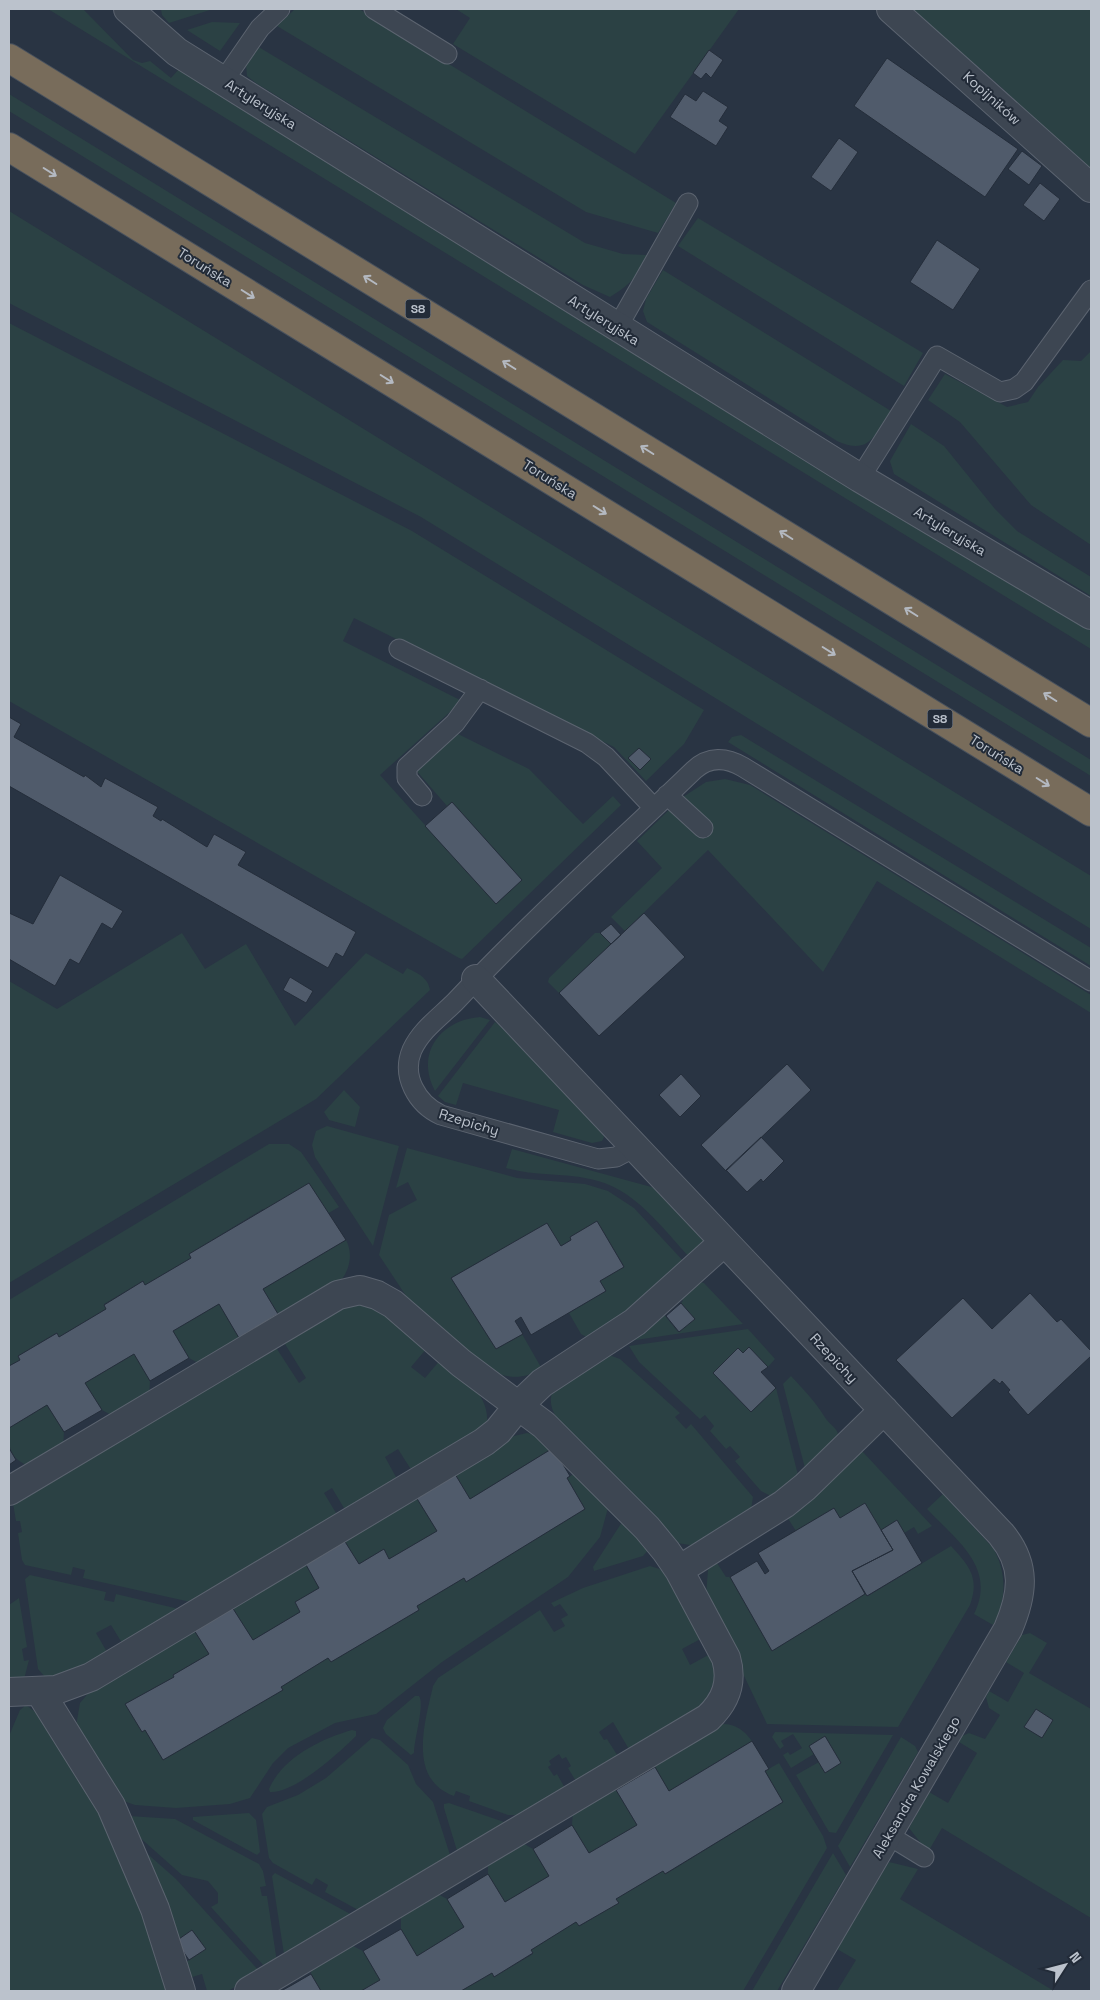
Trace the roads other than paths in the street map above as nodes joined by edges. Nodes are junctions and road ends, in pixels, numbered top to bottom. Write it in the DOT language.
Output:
graph roads {
  1 [pos="128,9"];
  2 [pos="280,9"];
  3 [pos="374,9"];
  4 [pos="891,9"];
  5 [pos="447,54"];
  6 [pos="9,58"];
  7 [pos="224,80"];
  8 [pos="9,147"];
  9 [pos="1091,188"];
  10 [pos="688,203"];
  11 [pos="1091,290"];
  12 [pos="617,328"];
  13 [pos="860,478"];
  14 [pos="1091,615"];
  15 [pos="399,649"];
  16 [pos="480,689"];
  17 [pos="1091,723"];
  18 [pos="422,796"];
  19 [pos="660,802"];
  20 [pos="1091,812"];
  21 [pos="702,828"];
  22 [pos="476,979"];
  23 [pos="1091,981"];
  24 [pos="635,1147"];
  25 [pos="724,1242"];
  26 [pos="520,1405"];
  27 [pos="884,1410"];
  28 [pos="9,1491"];
  29 [pos="680,1570"];
  30 [pos="1020,1577"];
  31 [pos="9,1692"];
  32 [pos="40,1692"];
  33 [pos="888,1835"];
  34 [pos="924,1857"];
  35 [pos="181,1991"];
  36 [pos="249,1991"];
  37 [pos="796,1991"];
  1 -- 7 [label="street, Artyleryjska"];
  2 -- 7 [label="lane"];
  3 -- 5 [label="lane"];
  4 -- 9 [label="street, Kopijników"];
  17 -- 6 [label="highway, S8, one-way"];
  7 -- 12 [label="street, Artyleryjska"];
  8 -- 20 [label="highway, Toruńska / S8, one-way"];
  10 -- 12 [label="lane"];
  11 -- 13 [label="lane"];
  12 -- 13 [label="street, Artyleryjska"];
  13 -- 14 [label="street, Artyleryjska"];
  15 -- 16 [label="lane"];
  16 -- 18 [label="lane"];
  16 -- 19 [label="lane"];
  19 -- 21 [label="lane"];
  19 -- 22 [label="lane, Rzepichy"];
  19 -- 23 [label="lane, Rzepichy"];
  22 -- 24 [label="street, Rzepichy"];
  22 -- 24 [label="lane, Rzepichy"];
  24 -- 25 [label="street, Rzepichy"];
  25 -- 26 [label="street"];
  25 -- 27 [label="street, Rzepichy"];
  26 -- 28 [label="street"];
  26 -- 29 [label="street"];
  26 -- 32 [label="street"];
  27 -- 29 [label="street"];
  27 -- 30 [label="street, Rzepichy"];
  29 -- 36 [label="street"];
  30 -- 33 [label="street, Aleksandra Kowalskiego"];
  31 -- 32 [label="street"];
  32 -- 35 [label="street"];
  33 -- 34 [label="lane"];
  33 -- 37 [label="street, Aleksandra Kowalskiego"];
}
